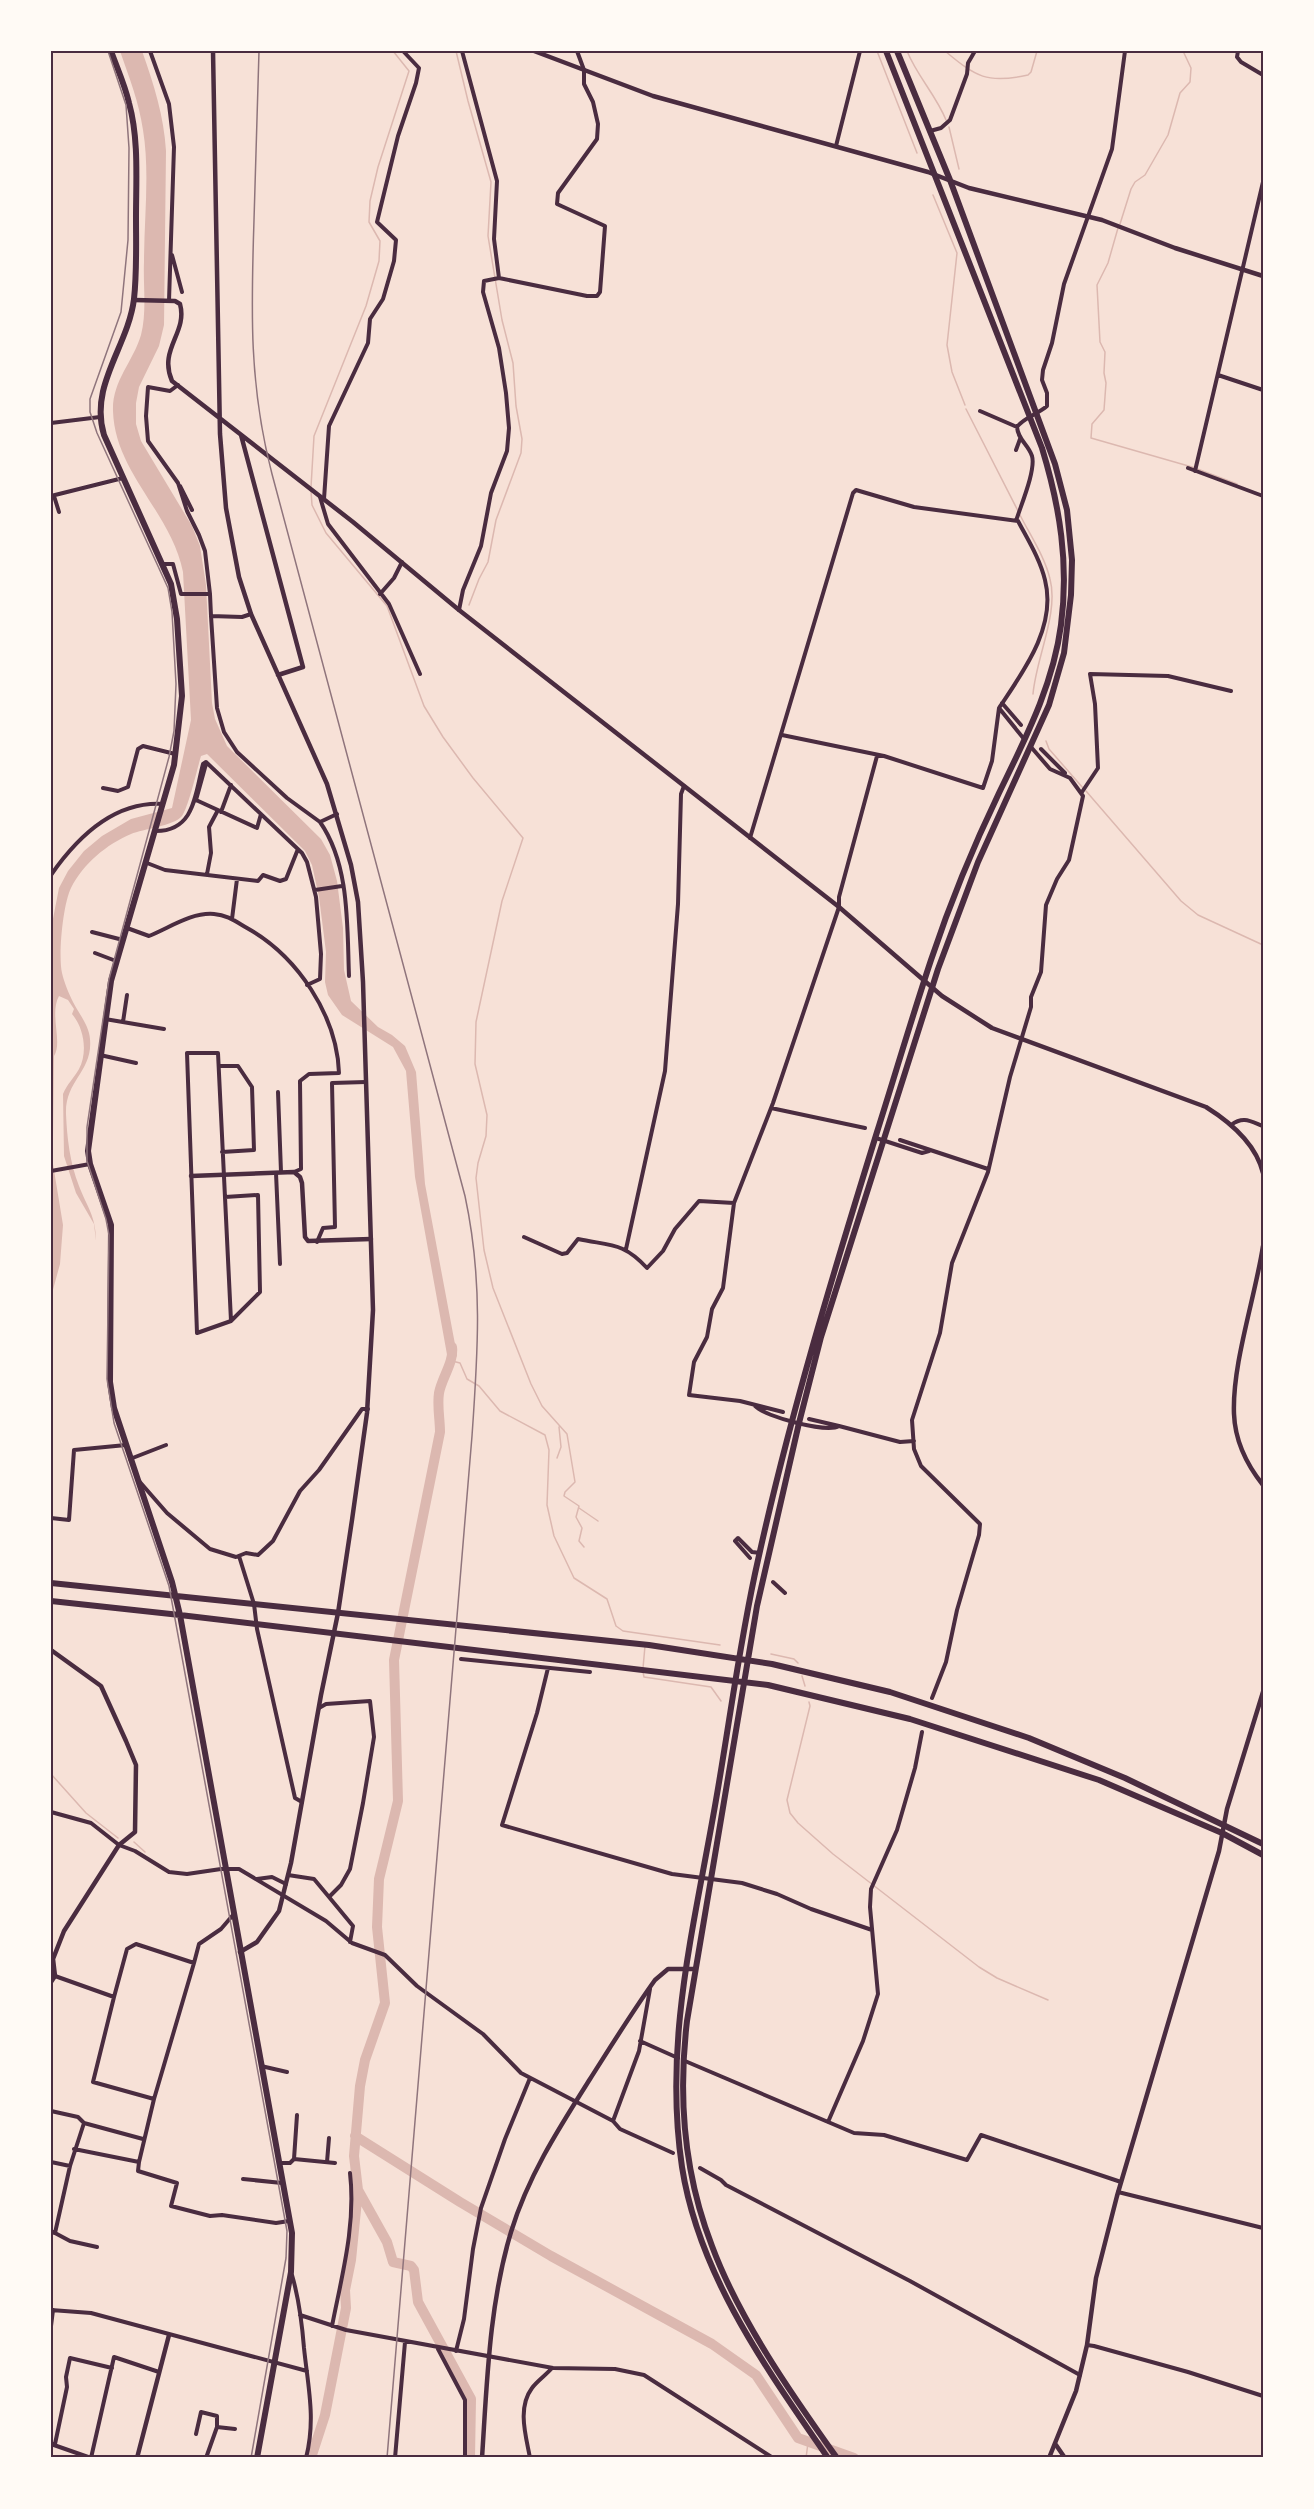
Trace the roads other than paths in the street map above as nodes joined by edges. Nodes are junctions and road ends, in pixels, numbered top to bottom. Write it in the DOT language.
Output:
graph roads {
  1 [pos="111,51"];
  2 [pos="150,51"];
  3 [pos="213,51"];
  4 [pos="403,51"];
  5 [pos="462,51"];
  6 [pos="534,51"];
  7 [pos="577,51"];
  8 [pos="860,51"];
  9 [pos="885,51"];
  10 [pos="897,51"];
  11 [pos="975,51"];
  12 [pos="1125,51"];
  13 [pos="1238,51"];
  14 [pos="584,70"];
  15 [pos="1263,75"];
  16 [pos="930,131"];
  17 [pos="836,147"];
  18 [pos="936,175"];
  19 [pos="950,180"];
  20 [pos="1263,182"];
  21 [pos="1088,216"];
  22 [pos="172,251"];
  23 [pos="1241,270"];
  24 [pos="1263,276"];
  25 [pos="499,278"];
  26 [pos="182,292"];
  27 [pos="134,300"];
  28 [pos="167,301"];
  29 [pos="1218,375"];
  30 [pos="178,385"];
  31 [pos="1263,390"];
  32 [pos="980,411"];
  33 [pos="1034,416"];
  34 [pos="100,417"];
  35 [pos="221,418"];
  36 [pos="51,423"];
  37 [pos="1017,427"];
  38 [pos="241,435"];
  39 [pos="1020,439"];
  40 [pos="1016,450"];
  41 [pos="1188,468"];
  42 [pos="1195,471"];
  43 [pos="123,477"];
  44 [pos="178,483"];
  45 [pos="52,496"];
  46 [pos="1263,496"];
  47 [pos="322,498"];
  48 [pos="192,510"];
  49 [pos="59,512"];
  50 [pos="1016,521"];
  51 [pos="402,562"];
  52 [pos="164,564"];
  53 [pos="209,594"];
  54 [pos="380,594"];
  55 [pos="459,610"];
  56 [pos="250,614"];
  57 [pos="211,616"];
  58 [pos="420,674"];
  59 [pos="278,675"];
  60 [pos="1231,691"];
  61 [pos="1002,703"];
  62 [pos="999,708"];
  63 [pos="1021,725"];
  64 [pos="782,735"];
  65 [pos="1025,739"];
  66 [pos="1031,747"];
  67 [pos="1041,749"];
  68 [pos="176,754"];
  69 [pos="877,756"];
  70 [pos="206,762"];
  71 [pos="1070,778"];
  72 [pos="231,785"];
  73 [pos="684,786"];
  74 [pos="103,788"];
  75 [pos="1083,790"];
  76 [pos="163,807"];
  77 [pos="219,811"];
  78 [pos="261,814"];
  79 [pos="337,814"];
  80 [pos="320,822"];
  81 [pos="157,829"];
  82 [pos="750,838"];
  83 [pos="298,849"];
  84 [pos="147,863"];
  85 [pos="207,874"];
  86 [pos="51,875"];
  87 [pos="237,879"];
  88 [pos="340,886"];
  89 [pos="316,890"];
  90 [pos="839,907"];
  91 [pos="232,919"];
  92 [pos="126,928"];
  93 [pos="93,932"];
  94 [pos="123,940"];
  95 [pos="95,953"];
  96 [pos="117,961"];
  97 [pos="349,976"];
  98 [pos="925,980"];
  99 [pos="307,985"];
  100 [pos="933,988"];
  101 [pos="127,995"];
  102 [pos="105,1019"];
  103 [pos="123,1022"];
  104 [pos="164,1029"];
  105 [pos="1021,1040"];
  106 [pos="100,1056"];
  107 [pos="136,1063"];
  108 [pos="219,1066"];
  109 [pos="366,1082"];
  110 [pos="278,1092"];
  111 [pos="770,1108"];
  112 [pos="1231,1125"];
  113 [pos="1263,1126"];
  114 [pos="865,1128"];
  115 [pos="876,1138"];
  116 [pos="884,1140"];
  117 [pos="900,1140"];
  118 [pos="932,1150"];
  119 [pos="222,1152"];
  120 [pos="90,1164"];
  121 [pos="988,1169"];
  122 [pos="51,1171"];
  123 [pos="278,1172"];
  124 [pos="294,1172"];
  125 [pos="223,1173"];
  126 [pos="1263,1173"];
  127 [pos="191,1176"];
  128 [pos="225,1197"];
  129 [pos="734,1203"];
  130 [pos="524,1237"];
  131 [pos="371,1239"];
  132 [pos="317,1242"];
  133 [pos="1263,1246"];
  134 [pos="626,1249"];
  135 [pos="279,1264"];
  136 [pos="231,1321"];
  137 [pos="755,1406"];
  138 [pos="368,1409"];
  139 [pos="783,1412"];
  140 [pos="809,1419"];
  141 [pos="790,1420"];
  142 [pos="799,1423"];
  143 [pos="839,1426"];
  144 [pos="914,1441"];
  145 [pos="126,1445"];
  146 [pos="165,1445"];
  147 [pos="130,1459"];
  148 [pos="137,1480"];
  149 [pos="1263,1485"];
  150 [pos="51,1518"];
  151 [pos="760,1553"];
  152 [pos="239,1556"];
  153 [pos="750,1558"];
  154 [pos="773,1582"];
  155 [pos="51,1583"];
  156 [pos="785,1593"];
  157 [pos="176,1595"];
  158 [pos="51,1602"];
  159 [pos="254,1604"];
  160 [pos="339,1613"];
  161 [pos="180,1615"];
  162 [pos="255,1624"];
  163 [pos="334,1633"];
  164 [pos="51,1650"];
  165 [pos="460,1659"];
  166 [pos="740,1659"];
  167 [pos="749,1660"];
  168 [pos="548,1668"];
  169 [pos="590,1672"];
  170 [pos="736,1681"];
  171 [pos="745,1682"];
  172 [pos="1263,1692"];
  173 [pos="932,1698"];
  174 [pos="319,1708"];
  175 [pos="922,1732"];
  176 [pos="302,1802"];
  177 [pos="51,1812"];
  178 [pos="1224,1824"];
  179 [pos="1222,1833"];
  180 [pos="1263,1844"];
  181 [pos="119,1845"];
  182 [pos="1263,1855"];
  183 [pos="225,1868"];
  184 [pos="288,1875"];
  185 [pos="702,1878"];
  186 [pos="711,1879"];
  187 [pos="256,1880"];
  188 [pos="287,1884"];
  189 [pos="329,1897"];
  190 [pos="284,1898"];
  191 [pos="233,1915"];
  192 [pos="872,1930"];
  193 [pos="350,1942"];
  194 [pos="240,1952"];
  195 [pos="194,1964"];
  196 [pos="686,1968"];
  197 [pos="695,1969"];
  198 [pos="55,1976"];
  199 [pos="51,1982"];
  200 [pos="650,1987"];
  201 [pos="114,1997"];
  202 [pos="640,2041"];
  203 [pos="680,2059"];
  204 [pos="261,2066"];
  205 [pos="287,2072"];
  206 [pos="530,2078"];
  207 [pos="154,2099"];
  208 [pos="575,2102"];
  209 [pos="51,2111"];
  210 [pos="297,2115"];
  211 [pos="613,2121"];
  212 [pos="828,2122"];
  213 [pos="84,2123"];
  214 [pos="329,2138"];
  215 [pos="143,2139"];
  216 [pos="74,2149"];
  217 [pos="673,2153"];
  218 [pos="294,2159"];
  219 [pos="51,2162"];
  220 [pos="140,2162"];
  221 [pos="327,2162"];
  222 [pos="278,2163"];
  223 [pos="335,2163"];
  224 [pos="70,2166"];
  225 [pos="700,2168"];
  226 [pos="350,2173"];
  227 [pos="243,2179"];
  228 [pos="1121,2182"];
  229 [pos="282,2183"];
  230 [pos="1118,2192"];
  231 [pos="289,2221"];
  232 [pos="1263,2228"];
  233 [pos="53,2233"];
  234 [pos="97,2247"];
  235 [pos="291,2272"];
  236 [pos="52,2310"];
  237 [pos="300,2315"];
  238 [pos="51,2326"];
  239 [pos="332,2326"];
  240 [pos="169,2335"];
  241 [pos="405,2342"];
  242 [pos="1087,2345"];
  243 [pos="439,2348"];
  244 [pos="456,2351"];
  245 [pos="489,2355"];
  246 [pos="274,2363"];
  247 [pos="112,2368"];
  248 [pos="553,2368"];
  249 [pos="307,2370"];
  250 [pos="159,2372"];
  251 [pos="1080,2375"];
  252 [pos="1263,2396"];
  253 [pos="217,2427"];
  254 [pos="234,2429"];
  255 [pos="196,2434"];
  256 [pos="53,2444"];
  257 [pos="1056,2445"];
  258 [pos="828,2457"];
  259 [pos="91,2458"];
  260 [pos="137,2458"];
  261 [pos="206,2458"];
  262 [pos="257,2458"];
  263 [pos="306,2458"];
  264 [pos="395,2458"];
  265 [pos="465,2458"];
  266 [pos="482,2458"];
  267 [pos="530,2458"];
  268 [pos="773,2458"];
  269 [pos="837,2458"];
  270 [pos="1049,2458"];
  271 [pos="1065,2458"];
  1 -- 27 [label="highway"];
  2 -- 22 [label="street"];
  3 -- 35 [label="main road"];
  4 -- 47 [label="street"];
  5 -- 25 [label="street"];
  6 -- 14 [label="main road"];
  7 -- 14 [label="street"];
  8 -- 17 [label="street"];
  9 -- 18 [label="highway"];
  10 -- 16 [label="highway"];
  11 -- 16 [label="street"];
  12 -- 21 [label="street"];
  13 -- 15 [label="street"];
  14 -- 17 [label="main road"];
  14 -- 25 [label="street"];
  16 -- 19 [label="highway"];
  17 -- 18 [label="main road"];
  18 -- 19 [label="main road"];
  18 -- 33 [label="highway"];
  19 -- 21 [label="main road"];
  19 -- 33 [label="highway"];
  20 -- 23 [label="street"];
  21 -- 23 [label="main road"];
  21 -- 33 [label="street"];
  22 -- 26 [label="street"];
  22 -- 28 [label="street"];
  23 -- 24 [label="main road"];
  23 -- 29 [label="street"];
  25 -- 55 [label="street"];
  27 -- 28 [label="main road"];
  27 -- 34 [label="highway"];
  28 -- 30 [label="main road"];
  29 -- 31 [label="street"];
  29 -- 42 [label="street"];
  30 -- 35 [label="main road"];
  30 -- 44 [label="street"];
  32 -- 37 [label="street"];
  33 -- 37 [label="street"];
  33 -- 65 [label="highway"];
  33 -- 66 [label="highway"];
  34 -- 36 [label="street"];
  34 -- 43 [label="highway"];
  35 -- 38 [label="main road"];
  35 -- 56 [label="main road"];
  37 -- 39 [label="street"];
  38 -- 47 [label="main road"];
  38 -- 59 [label="main road"];
  39 -- 40 [label="street"];
  39 -- 50 [label="street"];
  41 -- 42 [label="street"];
  42 -- 46 [label="street"];
  43 -- 45 [label="street"];
  43 -- 52 [label="highway"];
  44 -- 48 [label="street"];
  44 -- 53 [label="street"];
  45 -- 49 [label="street"];
  47 -- 51 [label="main road"];
  47 -- 54 [label="street"];
  50 -- 61 [label="street"];
  50 -- 64 [label="street"];
  51 -- 54 [label="street"];
  51 -- 55 [label="main road"];
  52 -- 53 [label="street"];
  52 -- 68 [label="highway"];
  53 -- 57 [label="street"];
  54 -- 58 [label="street"];
  55 -- 73 [label="main road"];
  56 -- 57 [label="street"];
  56 -- 59 [label="main road"];
  57 -- 80 [label="street"];
  59 -- 79 [label="main road"];
  60 -- 75 [label="street"];
  61 -- 62 [label="street"];
  61 -- 63 [label="street"];
  62 -- 65 [label="street"];
  62 -- 69 [label="street"];
  64 -- 69 [label="street"];
  64 -- 82 [label="street"];
  65 -- 66 [label="street"];
  65 -- 98 [label="highway"];
  66 -- 71 [label="street"];
  66 -- 100 [label="highway"];
  67 -- 71 [label="street"];
  68 -- 74 [label="street"];
  68 -- 76 [label="highway"];
  69 -- 90 [label="street"];
  70 -- 72 [label="street"];
  70 -- 77 [label="street"];
  70 -- 81 [label="street"];
  71 -- 75 [label="street"];
  72 -- 77 [label="street"];
  72 -- 78 [label="street"];
  73 -- 82 [label="main road"];
  73 -- 134 [label="street"];
  75 -- 105 [label="street"];
  76 -- 81 [label="highway"];
  76 -- 86 [label="street"];
  77 -- 78 [label="street"];
  77 -- 85 [label="street"];
  78 -- 83 [label="street"];
  79 -- 80 [label="street"];
  79 -- 109 [label="main road"];
  80 -- 88 [label="street"];
  81 -- 84 [label="highway"];
  82 -- 90 [label="main road"];
  83 -- 87 [label="street"];
  83 -- 89 [label="street"];
  84 -- 85 [label="street"];
  84 -- 92 [label="highway"];
  85 -- 87 [label="street"];
  87 -- 91 [label="street"];
  88 -- 89 [label="street"];
  88 -- 97 [label="street"];
  89 -- 99 [label="street"];
  90 -- 98 [label="main road"];
  90 -- 111 [label="street"];
  91 -- 92 [label="street"];
  91 -- 99 [label="street"];
  92 -- 94 [label="highway"];
  93 -- 94 [label="street"];
  94 -- 96 [label="highway"];
  95 -- 96 [label="street"];
  96 -- 102 [label="highway"];
  98 -- 100 [label="main road"];
  98 -- 115 [label="highway"];
  99 -- 124 [label="street"];
  100 -- 105 [label="main road"];
  100 -- 116 [label="highway"];
  101 -- 103 [label="street"];
  102 -- 103 [label="street"];
  102 -- 106 [label="highway"];
  103 -- 104 [label="street"];
  105 -- 112 [label="main road"];
  105 -- 121 [label="street"];
  106 -- 107 [label="street"];
  106 -- 120 [label="highway"];
  108 -- 119 [label="street"];
  108 -- 119 [label="street"];
  108 -- 127 [label="street"];
  109 -- 131 [label="main road"];
  109 -- 132 [label="street"];
  110 -- 123 [label="street"];
  111 -- 114 [label="street"];
  111 -- 129 [label="street"];
  112 -- 113 [label="street"];
  112 -- 126 [label="main road"];
  115 -- 116 [label="street"];
  115 -- 141 [label="highway"];
  116 -- 118 [label="street"];
  116 -- 142 [label="highway"];
  117 -- 118 [label="street"];
  118 -- 121 [label="street"];
  119 -- 125 [label="street"];
  120 -- 122 [label="street"];
  120 -- 145 [label="highway"];
  121 -- 144 [label="street"];
  123 -- 124 [label="main road"];
  123 -- 125 [label="main road"];
  123 -- 135 [label="street"];
  124 -- 132 [label="main road"];
  125 -- 127 [label="main road"];
  125 -- 128 [label="street"];
  127 -- 136 [label="street"];
  128 -- 136 [label="street"];
  128 -- 136 [label="street"];
  129 -- 134 [label="street"];
  129 -- 137 [label="street"];
  130 -- 134 [label="street"];
  131 -- 132 [label="main road"];
  131 -- 138 [label="main road"];
  133 -- 149 [label="main road"];
  137 -- 139 [label="street"];
  137 -- 141 [label="street"];
  138 -- 152 [label="street"];
  138 -- 160 [label="main road"];
  140 -- 143 [label="street"];
  141 -- 142 [label="street"];
  141 -- 151 [label="highway"];
  142 -- 143 [label="street"];
  142 -- 167 [label="highway"];
  143 -- 144 [label="street"];
  144 -- 173 [label="street"];
  145 -- 147 [label="highway"];
  145 -- 150 [label="street"];
  146 -- 147 [label="street"];
  147 -- 148 [label="highway"];
  148 -- 152 [label="street"];
  148 -- 157 [label="highway"];
  151 -- 153 [label="street"];
  151 -- 166 [label="highway"];
  152 -- 159 [label="street"];
  154 -- 156 [label="street"];
  155 -- 157 [label="highway"];
  157 -- 159 [label="highway"];
  157 -- 161 [label="highway"];
  158 -- 161 [label="highway"];
  159 -- 160 [label="highway"];
  159 -- 162 [label="street"];
  160 -- 163 [label="main road"];
  160 -- 166 [label="highway"];
  161 -- 162 [label="highway"];
  161 -- 183 [label="highway"];
  162 -- 163 [label="highway"];
  162 -- 176 [label="street"];
  163 -- 170 [label="highway"];
  163 -- 174 [label="main road"];
  164 -- 181 [label="main road"];
  165 -- 168 [label="street"];
  166 -- 167 [label="highway"];
  166 -- 170 [label="highway"];
  167 -- 171 [label="highway"];
  167 -- 178 [label="highway"];
  168 -- 169 [label="street"];
  168 -- 185 [label="street"];
  170 -- 171 [label="highway"];
  170 -- 185 [label="highway"];
  171 -- 179 [label="highway"];
  171 -- 186 [label="highway"];
  172 -- 178 [label="main road"];
  174 -- 176 [label="main road"];
  174 -- 189 [label="street"];
  175 -- 192 [label="street"];
  176 -- 184 [label="main road"];
  177 -- 181 [label="street"];
  178 -- 179 [label="main road"];
  178 -- 180 [label="highway"];
  179 -- 182 [label="highway"];
  179 -- 228 [label="main road"];
  181 -- 183 [label="street"];
  181 -- 198 [label="main road"];
  183 -- 187 [label="street"];
  183 -- 191 [label="highway"];
  184 -- 188 [label="main road"];
  184 -- 189 [label="street"];
  185 -- 186 [label="street"];
  185 -- 196 [label="highway"];
  186 -- 192 [label="street"];
  186 -- 197 [label="highway"];
  187 -- 188 [label="street"];
  187 -- 190 [label="street"];
  188 -- 190 [label="main road"];
  189 -- 193 [label="street"];
  190 -- 193 [label="street"];
  190 -- 194 [label="main road"];
  191 -- 194 [label="highway"];
  191 -- 195 [label="street"];
  192 -- 212 [label="street"];
  193 -- 206 [label="street"];
  194 -- 204 [label="highway"];
  195 -- 201 [label="street"];
  195 -- 207 [label="street"];
  196 -- 197 [label="main road"];
  196 -- 200 [label="main road"];
  196 -- 203 [label="highway"];
  197 -- 203 [label="highway"];
  198 -- 199 [label="main road"];
  198 -- 201 [label="street"];
  200 -- 202 [label="street"];
  200 -- 208 [label="main road"];
  201 -- 207 [label="street"];
  202 -- 203 [label="street"];
  202 -- 211 [label="street"];
  203 -- 212 [label="street"];
  203 -- 258 [label="highway"];
  203 -- 269 [label="highway"];
  204 -- 205 [label="street"];
  204 -- 222 [label="highway"];
  206 -- 208 [label="street"];
  206 -- 244 [label="street"];
  207 -- 215 [label="street"];
  208 -- 211 [label="street"];
  208 -- 245 [label="main road"];
  209 -- 213 [label="street"];
  210 -- 218 [label="street"];
  211 -- 217 [label="street"];
  212 -- 228 [label="street"];
  213 -- 215 [label="street"];
  213 -- 216 [label="street"];
  214 -- 221 [label="street"];
  215 -- 220 [label="street"];
  216 -- 220 [label="street"];
  216 -- 224 [label="street"];
  218 -- 221 [label="street"];
  218 -- 222 [label="street"];
  219 -- 224 [label="street"];
  220 -- 231 [label="street"];
  221 -- 223 [label="street"];
  222 -- 229 [label="highway"];
  224 -- 233 [label="street"];
  225 -- 251 [label="street"];
  226 -- 239 [label="street"];
  227 -- 229 [label="street"];
  228 -- 230 [label="main road"];
  229 -- 231 [label="highway"];
  230 -- 232 [label="street"];
  230 -- 242 [label="main road"];
  231 -- 235 [label="highway"];
  233 -- 234 [label="street"];
  235 -- 237 [label="street"];
  235 -- 246 [label="highway"];
  236 -- 238 [label="street"];
  236 -- 240 [label="street"];
  237 -- 239 [label="street"];
  237 -- 249 [label="street"];
  239 -- 241 [label="street"];
  240 -- 246 [label="street"];
  240 -- 250 [label="main road"];
  241 -- 243 [label="street"];
  241 -- 264 [label="street"];
  242 -- 251 [label="main road"];
  242 -- 252 [label="street"];
  243 -- 244 [label="street"];
  243 -- 265 [label="street"];
  244 -- 245 [label="street"];
  245 -- 248 [label="street"];
  245 -- 266 [label="main road"];
  246 -- 249 [label="street"];
  246 -- 262 [label="highway"];
  247 -- 250 [label="street"];
  247 -- 256 [label="street"];
  247 -- 259 [label="street"];
  248 -- 267 [label="street"];
  248 -- 268 [label="street"];
  249 -- 263 [label="street"];
  250 -- 260 [label="main road"];
  251 -- 257 [label="main road"];
  253 -- 254 [label="street"];
  253 -- 255 [label="street"];
  253 -- 261 [label="street"];
  256 -- 259 [label="street"];
  257 -- 270 [label="main road"];
  257 -- 271 [label="main road"];
}
